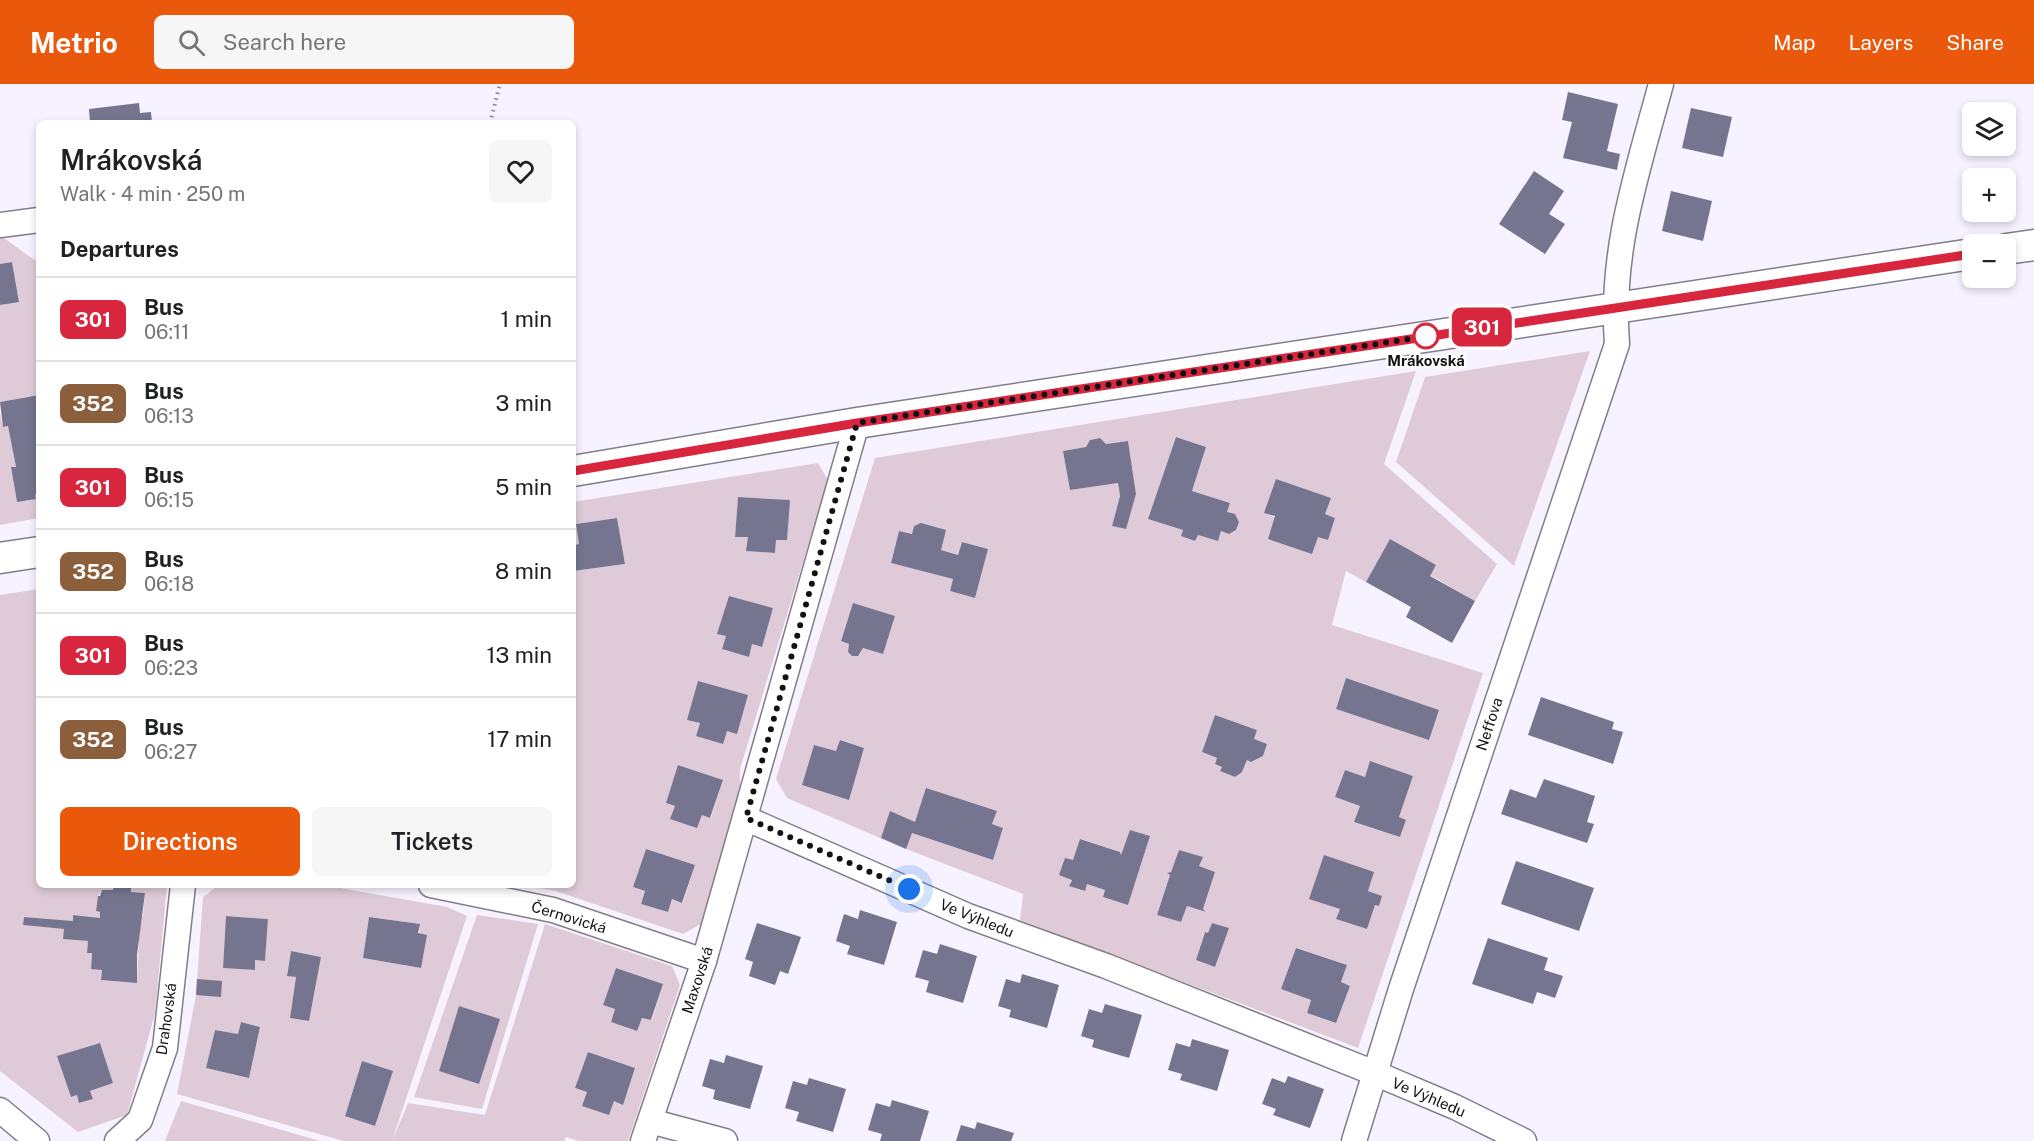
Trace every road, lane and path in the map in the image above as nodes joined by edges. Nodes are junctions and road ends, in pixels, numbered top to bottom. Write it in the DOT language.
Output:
graph roads {
  1 [pos="500,84"];
  2 [pos="1661,84"];
  3 [pos="491,120"];
  4 [pos="36,220"];
  5 [pos="0,225"];
  6 [pos="2034,245"];
  7 [pos="2016,248"];
  8 [pos="1962,255"];
  9 [pos="1614,307"];
  10 [pos="857,423"];
  11 [pos="576,470"];
  12 [pos="36,552"];
  13 [pos="0,558"];
  14 [pos="746,818"];
  15 [pos="183,888"];
  16 [pos="446,888"];
  17 [pos="704,961"];
  18 [pos="1377,1074"];
  19 [pos="0,1110"];
  20 [pos="646,1131"];
  21 [pos="37,1141"];
  22 [pos="117,1141"];
  23 [pos="725,1141"];
  24 [pos="1354,1141"];
  25 [pos="1524,1141"];
  1 -- 3 [label="path"];
  2 -- 9 [label="street"];
  4 -- 5 [label="street"];
  6 -- 7 [label="street"];
  8 -- 9 [label="street"];
  9 -- 10 [label="street"];
  9 -- 18 [label="street, Neffova"];
  10 -- 11 [label="street"];
  10 -- 14 [label="street"];
  12 -- 13 [label="street"];
  14 -- 17 [label="street, Maxovská"];
  14 -- 18 [label="street, Ve Výhledu"];
  15 -- 22 [label="street, Drahovská"];
  16 -- 17 [label="street, Černovická"];
  17 -- 20 [label="street, Maxovská"];
  18 -- 24 [label="street, Neffova"];
  18 -- 25 [label="street, Ve Výhledu"];
  19 -- 21 [label="street"];
  20 -- 23 [label="street"];
}
